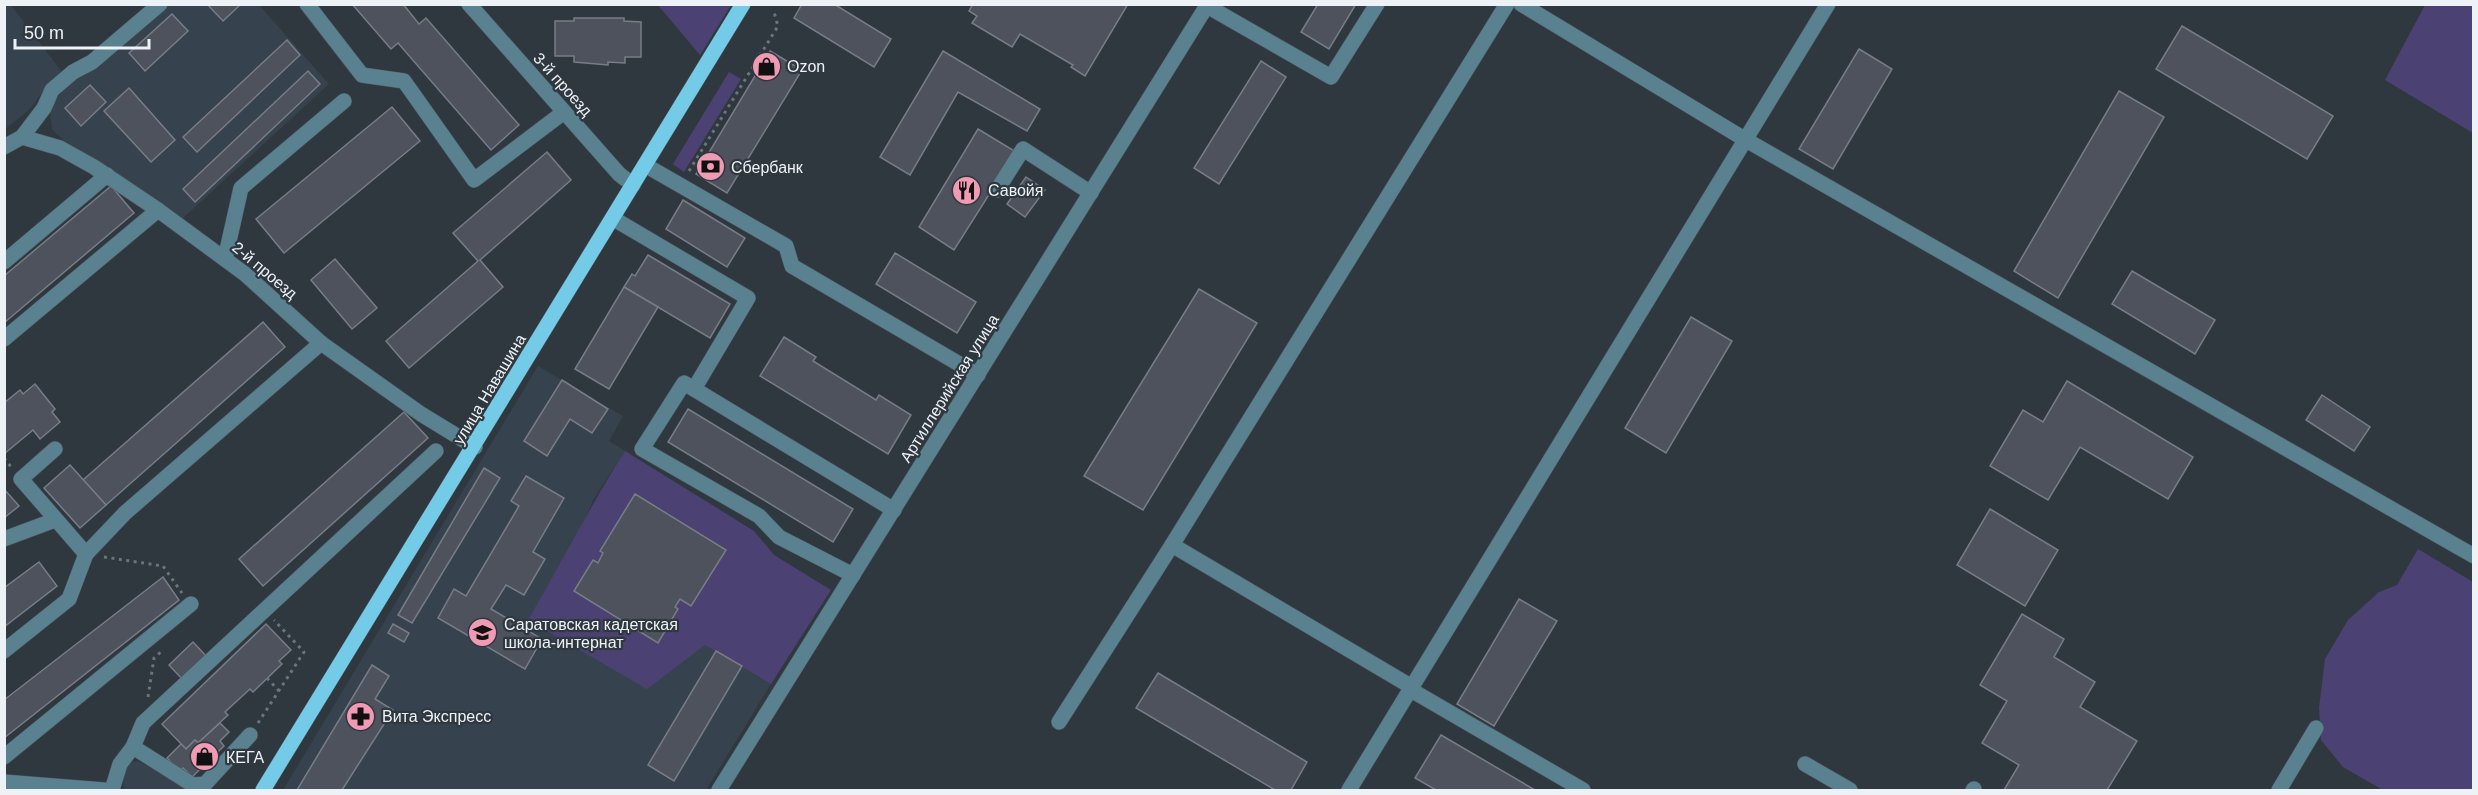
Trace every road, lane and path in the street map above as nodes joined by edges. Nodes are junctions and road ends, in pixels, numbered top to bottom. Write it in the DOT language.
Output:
graph roads {
  1 [pos="160,4"];
  2 [pos="307,4"];
  3 [pos="469,4"];
  4 [pos="743,4"];
  5 [pos="1377,4"];
  6 [pos="1507,4"];
  7 [pos="1521,4"];
  8 [pos="1828,4"];
  9 [pos="1207,5"];
  10 [pos="774,12"];
  11 [pos="344,101"];
  12 [pos="564,112"];
  13 [pos="22,137"];
  14 [pos="1746,140"];
  15 [pos="4,147"];
  16 [pos="645,165"];
  17 [pos="107,176"];
  18 [pos="685,177"];
  19 [pos="633,186"];
  20 [pos="997,190"];
  21 [pos="1091,193"];
  22 [pos="158,210"];
  23 [pos="614,219"];
  24 [pos="225,259"];
  25 [pos="4,262"];
  26 [pos="4,339"];
  27 [pos="321,343"];
  28 [pos="978,375"];
  29 [pos="694,389"];
  30 [pos="475,447"];
  31 [pos="55,449"];
  32 [pos="436,451"];
  33 [pos="894,510"];
  34 [pos="56,520"];
  35 [pos="4,539"];
  36 [pos="1172,545"];
  37 [pos="86,554"];
  38 [pos="2474,556"];
  39 [pos="853,575"];
  40 [pos="191,604"];
  41 [pos="265,610"];
  42 [pos="171,643"];
  43 [pos="4,651"];
  44 [pos="267,678"];
  45 [pos="1411,688"];
  46 [pos="279,691"];
  47 [pos="1059,722"];
  48 [pos="143,723"];
  49 [pos="2316,728"];
  50 [pos="250,735"];
  51 [pos="133,747"];
  52 [pos="4,757"];
  53 [pos="1805,764"];
  54 [pos="4,782"];
  55 [pos="104,790"];
  56 [pos="112,790"];
  57 [pos="263,790"];
  58 [pos="719,790"];
  59 [pos="1349,790"];
  60 [pos="1583,790"];
  61 [pos="1850,790"];
  62 [pos="2279,790"];
  1 -- 13 [label="street"];
  2 -- 12 [label="street"];
  3 -- 12 [label="street, 3-й проезд"];
  4 -- 16 [label="main road, улица Навашина"];
  5 -- 9 [label="street"];
  6 -- 36 [label="street"];
  7 -- 14 [label="street"];
  8 -- 14 [label="street"];
  9 -- 21 [label="street, Артиллерийская улица"];
  10 -- 18 [label="path"];
  11 -- 24 [label="street"];
  12 -- 19 [label="street, 3-й проезд"];
  13 -- 15 [label="street"];
  13 -- 17 [label="street, 2-й проезд"];
  14 -- 38 [label="street"];
  14 -- 45 [label="street"];
  16 -- 19 [label="main road, улица Навашина"];
  16 -- 28 [label="street"];
  17 -- 22 [label="street, 2-й проезд"];
  17 -- 25 [label="street"];
  19 -- 23 [label="main road, улица Навашина"];
  20 -- 21 [label="street"];
  21 -- 28 [label="street, Артиллерийская улица"];
  22 -- 24 [label="street, 2-й проезд"];
  22 -- 26 [label="street"];
  23 -- 29 [label="street"];
  23 -- 30 [label="main road, улица Навашина"];
  24 -- 27 [label="street, 2-й проезд"];
  27 -- 30 [label="street, 2-й проезд"];
  27 -- 37 [label="street"];
  28 -- 33 [label="street, Артиллерийская улица"];
  29 -- 33 [label="street"];
  29 -- 39 [label="street"];
  30 -- 57 [label="main road, улица Навашина"];
  31 -- 34 [label="street"];
  32 -- 41 [label="street"];
  33 -- 39 [label="street, Артиллерийская улица"];
  34 -- 35 [label="street"];
  34 -- 37 [label="street"];
  36 -- 45 [label="street"];
  36 -- 47 [label="street"];
  37 -- 40 [label="path"];
  37 -- 43 [label="street"];
  39 -- 58 [label="street, Артиллерийская улица"];
  40 -- 52 [label="street"];
  41 -- 46 [label="path"];
  41 -- 48 [label="street"];
  42 -- 48 [label="path"];
  44 -- 46 [label="path"];
  45 -- 59 [label="street"];
  45 -- 60 [label="street"];
  46 -- 50 [label="path"];
  48 -- 51 [label="street"];
  49 -- 62 [label="street"];
  50 -- 51 [label="street"];
  51 -- 56 [label="street"];
  53 -- 61 [label="street"];
  54 -- 55 [label="street"];
}
